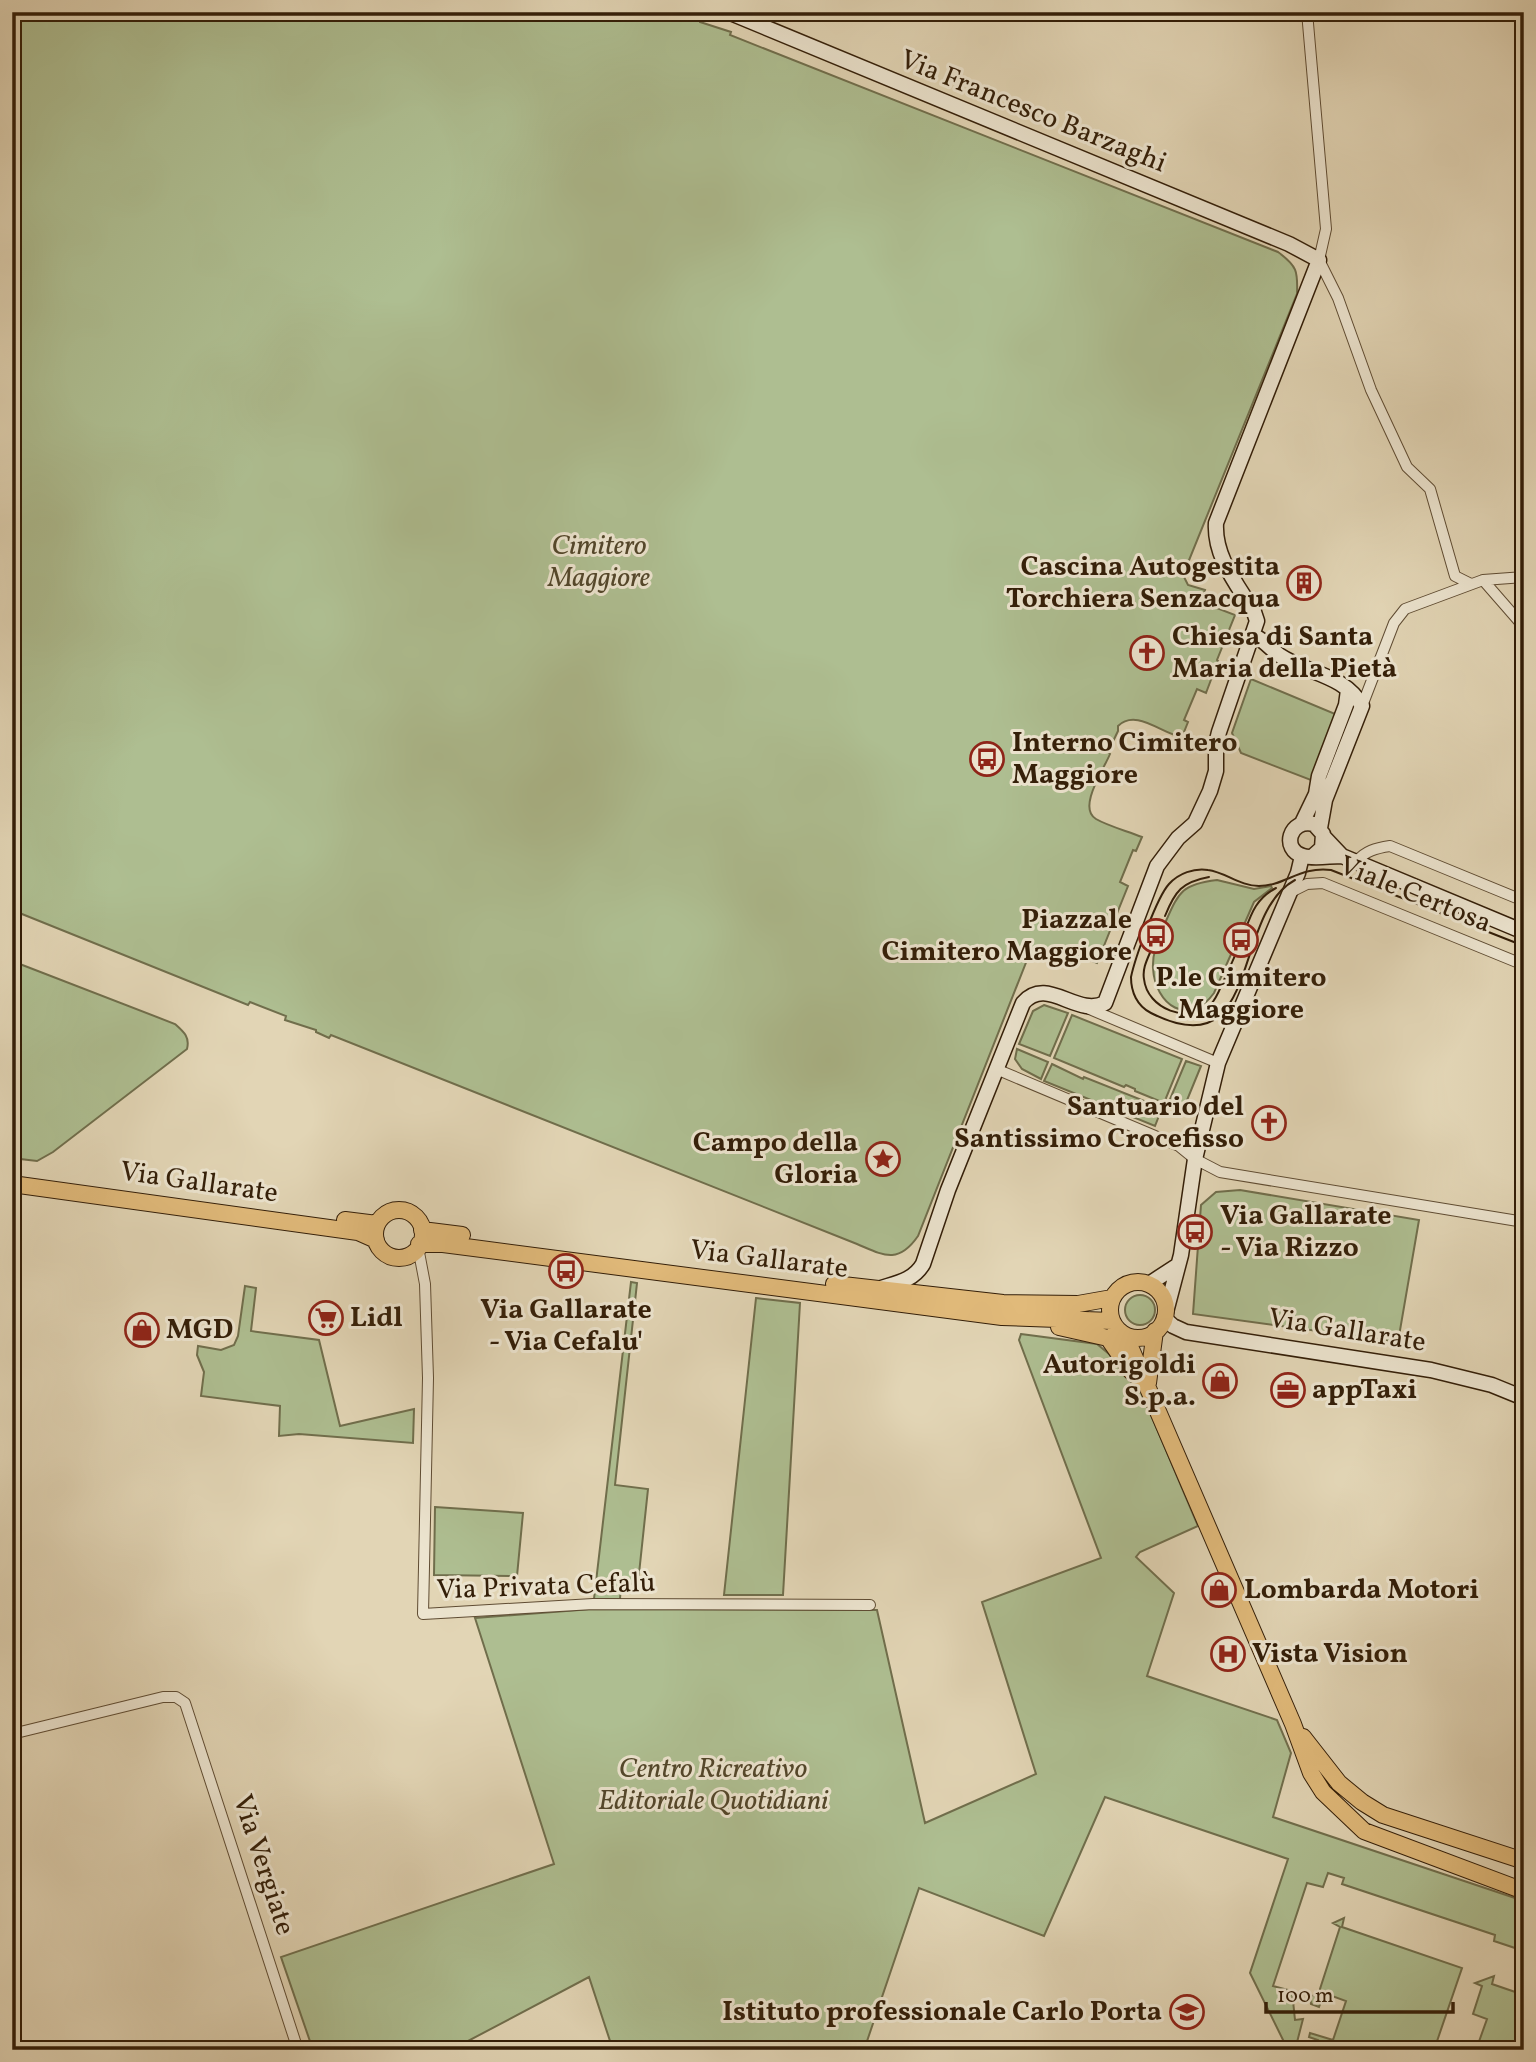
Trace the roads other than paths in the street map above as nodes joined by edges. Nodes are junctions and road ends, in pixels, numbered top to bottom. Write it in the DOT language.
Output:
graph roads {
  1 [pos="728,12"];
  2 [pos="1307,12"];
  3 [pos="1319,260"];
  4 [pos="1524,578"];
  5 [pos="1483,580"];
  6 [pos="1471,584"];
  7 [pos="1524,627"];
  8 [pos="1255,628"];
  9 [pos="1349,690"];
  10 [pos="1362,706"];
  11 [pos="1302,823"];
  12 [pos="1322,833"];
  13 [pos="1308,856"];
  14 [pos="1342,856"];
  15 [pos="1356,862"];
  16 [pos="1288,894"];
  17 [pos="1524,901"];
  18 [pos="1524,932"];
  19 [pos="1524,965"];
  20 [pos="1084,1007"];
  21 [pos="1218,1063"];
  22 [pos="996,1069"];
  23 [pos="1195,1159"];
  24 [pos="12,1174"];
  25 [pos="12,1184"];
  26 [pos="1524,1222"];
  27 [pos="377,1232"];
  28 [pos="420,1241"];
  29 [pos="1178,1265"];
  30 [pos="1149,1284"];
  31 [pos="877,1289"];
  32 [pos="1112,1298"];
  33 [pos="1002,1317"];
  34 [pos="1162,1320"];
  35 [pos="1112,1321"];
  36 [pos="1125,1335"];
  37 [pos="1148,1385"];
  38 [pos="1524,1398"];
  39 [pos="870,1605"];
  40 [pos="1293,1724"];
  41 [pos="12,1734"];
  42 [pos="1524,1861"];
  43 [pos="1524,1891"];
  44 [pos="298,2050"];
  1 -- 3 [label="main road, Via Francesco Barzaghi"];
  2 -- 3 [label="street"];
  3 -- 6 [label="street"];
  3 -- 8 [label="main road"];
  4 -- 5 [label="street"];
  5 -- 6 [label="street"];
  5 -- 7 [label="street"];
  6 -- 10 [label="street"];
  8 -- 9 [label="main road"];
  8 -- 20 [label="main road"];
  9 -- 10 [label="main road"];
  9 -- 11 [label="main road"];
  10 -- 12 [label="main road"];
  11 -- 12 [label="main road"];
  11 -- 13 [label="main road"];
  12 -- 13 [label="main road"];
  12 -- 14 [label="main road, Viale Certosa"];
  13 -- 14 [label="main road, Viale Certosa"];
  13 -- 16 [label="main road"];
  14 -- 15 [label="main road, Viale Certosa"];
  15 -- 17 [label="street, Viale Certosa"];
  15 -- 18 [label="main road, Viale Certosa"];
  16 -- 19 [label="street, Viale Certosa"];
  16 -- 21 [label="main road"];
  20 -- 21 [label="street"];
  20 -- 22 [label="main road"];
  21 -- 23 [label="main road"];
  22 -- 23 [label="street"];
  22 -- 31 [label="main road"];
  23 -- 26 [label="street"];
  23 -- 29 [label="main road"];
  24 -- 27 [label="main road, Via Gallarate"];
  25 -- 27 [label="main road, Via Gallarate"];
  27 -- 28 [label="main road, Via Gallarate"];
  27 -- 28 [label="main road, Via Gallarate"];
  28 -- 31 [label="main road, Via Gallarate"];
  28 -- 33 [label="main road, Via Gallarate"];
  28 -- 39 [label="street, Via Privata Cefalù"];
  29 -- 30 [label="main road"];
  29 -- 34 [label="main road"];
  30 -- 32 [label="main road, Via Gallarate"];
  30 -- 34 [label="main road"];
  31 -- 32 [label="main road, Via Gallarate"];
  32 -- 35 [label="main road"];
  33 -- 35 [label="main road, Via Gallarate"];
  33 -- 37 [label="main road"];
  34 -- 36 [label="main road"];
  34 -- 37 [label="main road"];
  34 -- 38 [label="main road, Via Gallarate"];
  35 -- 36 [label="main road"];
  36 -- 37 [label="main road"];
  37 -- 40 [label="main road"];
  40 -- 42 [label="main road"];
  40 -- 43 [label="main road"];
  41 -- 44 [label="street, Via Vergiate"];
}
